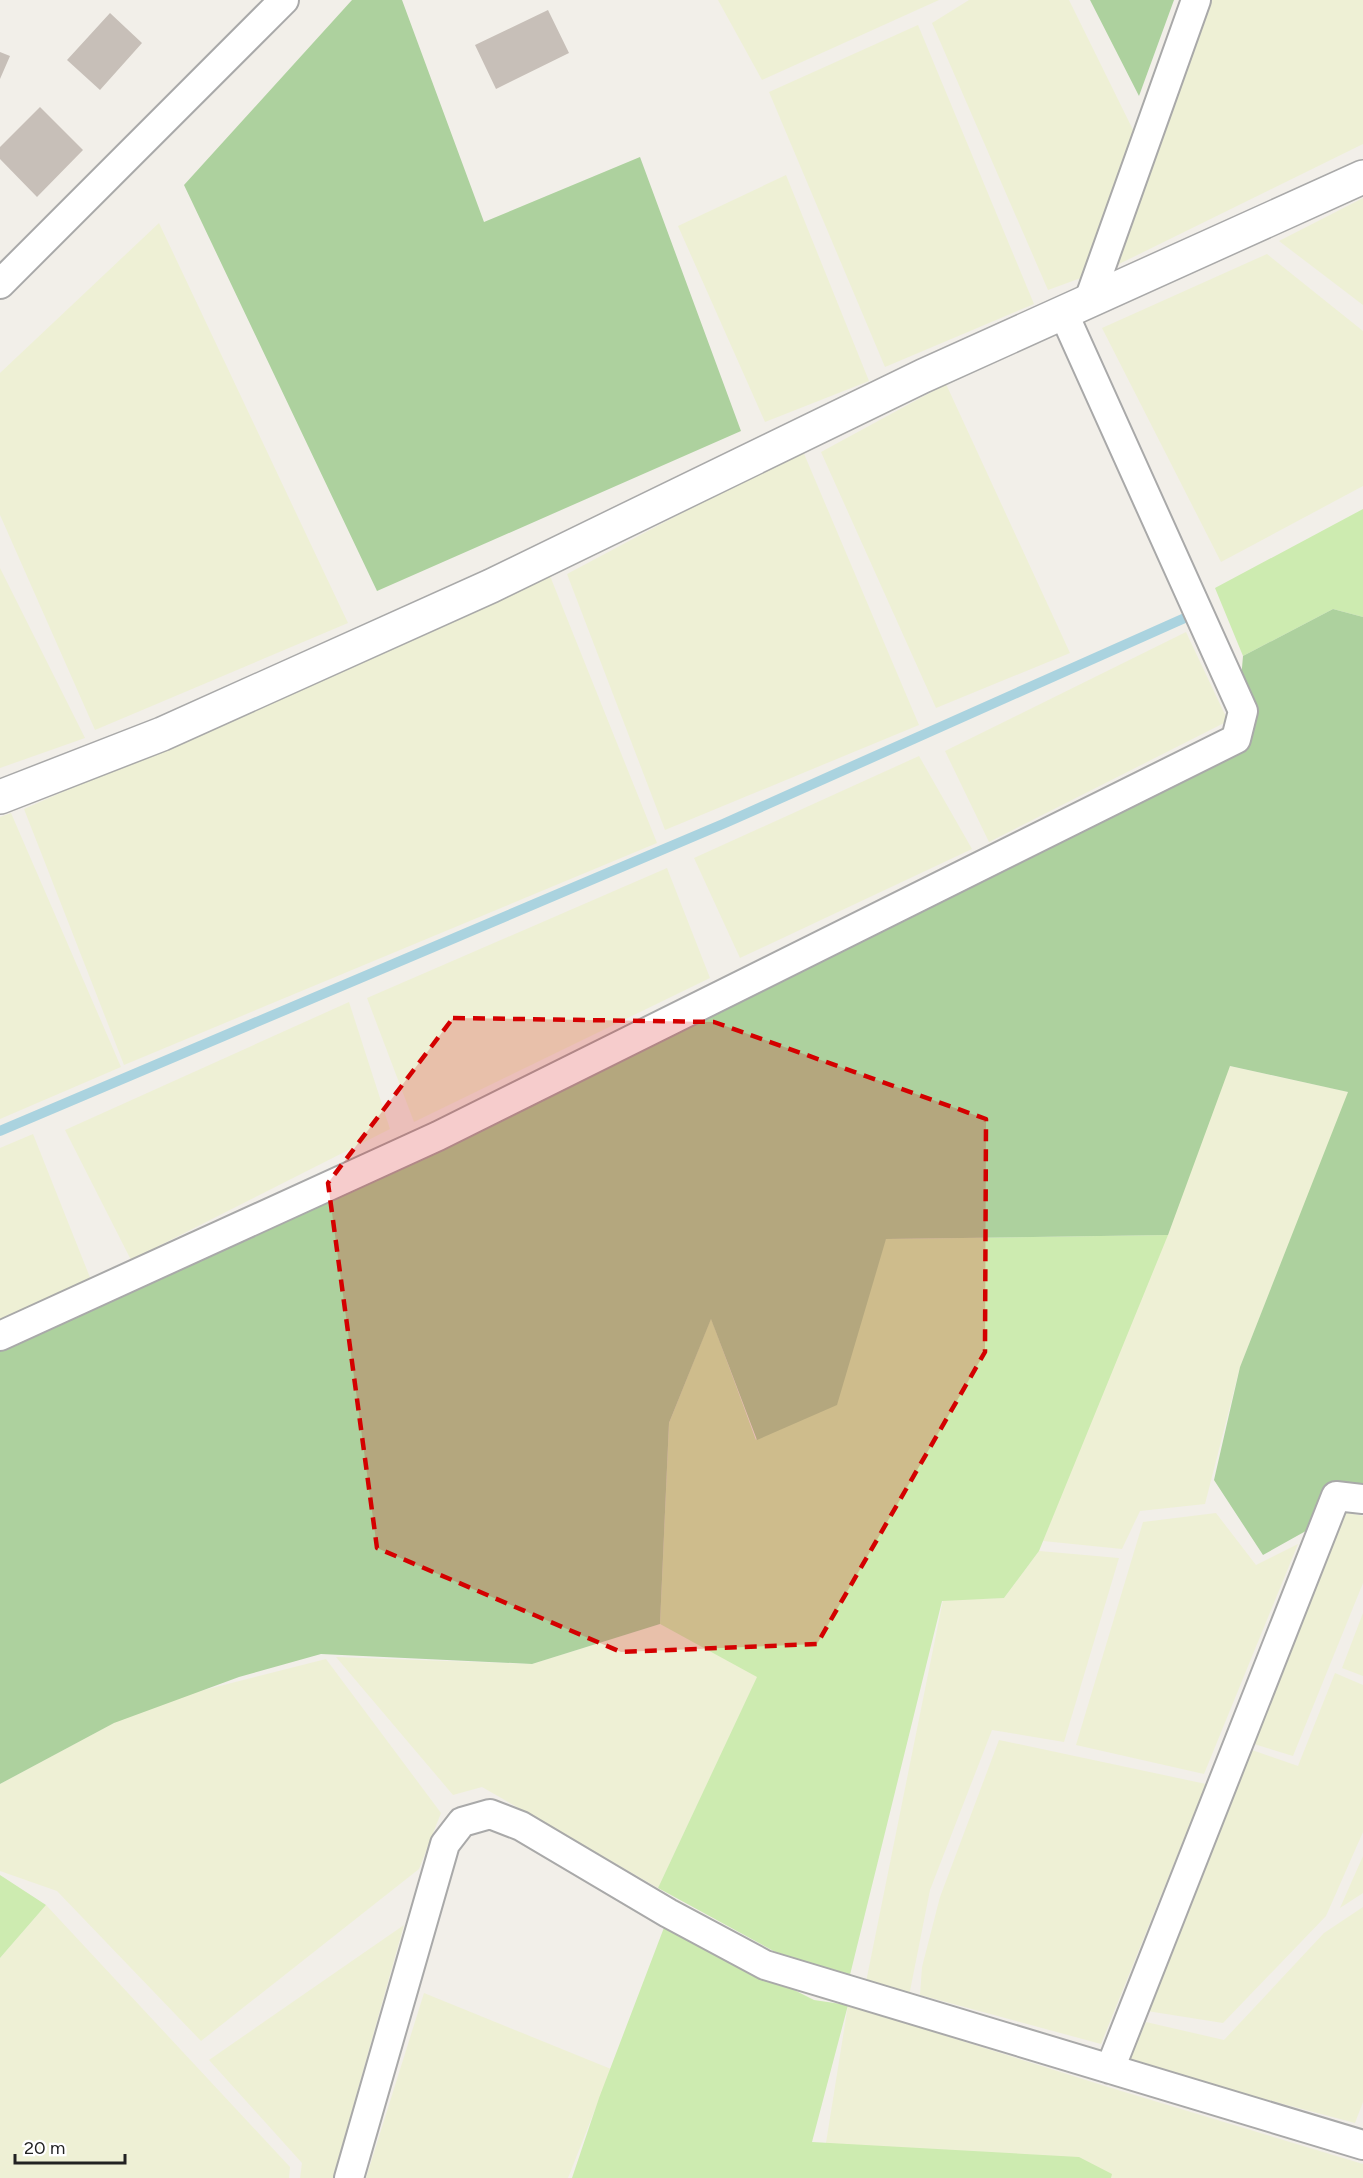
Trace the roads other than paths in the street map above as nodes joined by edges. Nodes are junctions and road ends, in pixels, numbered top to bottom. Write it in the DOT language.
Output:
graph roads {
  1 [pos="284,0"];
  2 [pos="1196,0"];
  3 [pos="1363,177"];
  4 [pos="0,284"];
  5 [pos="1076,306"];
  6 [pos="0,797"];
  7 [pos="0,1336"];
  8 [pos="1363,1499"];
  9 [pos="1110,2069"];
  10 [pos="1363,2145"];
  11 [pos="349,2178"];
  1 -- 4 [label="street"];
  2 -- 5 [label="street"];
  3 -- 5 [label="street"];
  5 -- 6 [label="street"];
  5 -- 7 [label="street"];
  8 -- 9 [label="street"];
  9 -- 10 [label="street"];
  9 -- 11 [label="street"];
}
